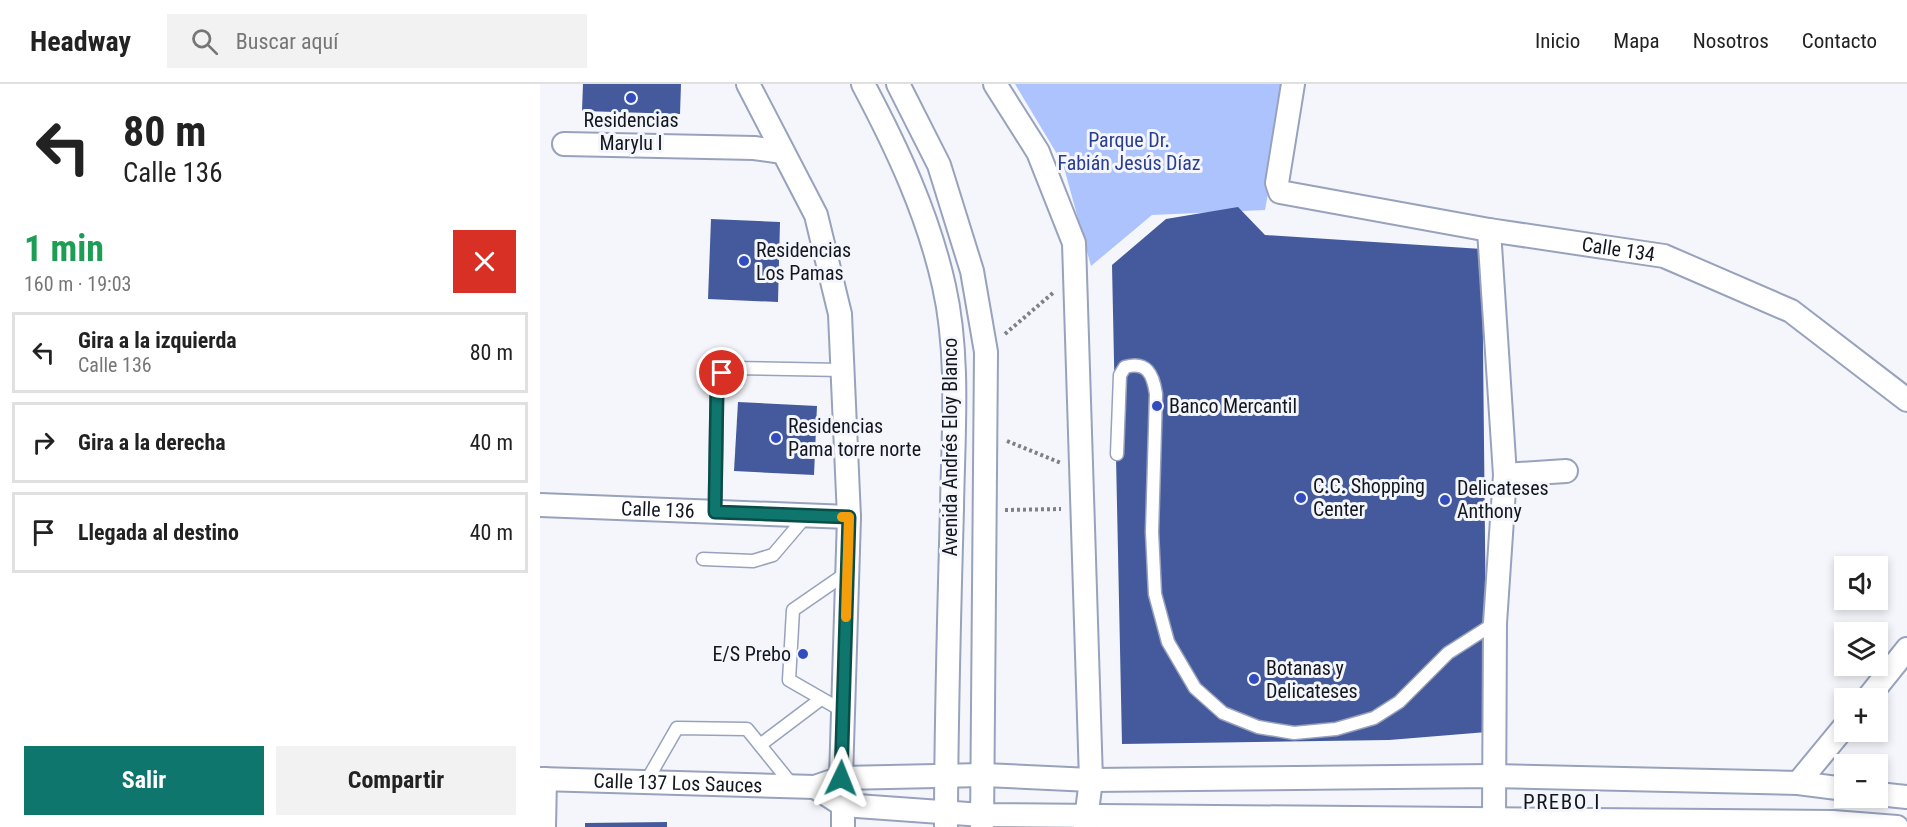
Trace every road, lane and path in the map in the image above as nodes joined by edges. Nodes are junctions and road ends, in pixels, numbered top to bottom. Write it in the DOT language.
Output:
graph roads {
  1 [pos="748,84"];
  2 [pos="863,84"];
  3 [pos="898,84"];
  4 [pos="996,84"];
  5 [pos="1293,84"];
  6 [pos="564,144"];
  7 [pos="783,152"];
  8 [pos="1490,230"];
  9 [pos="1075,274"];
  10 [pos="986,351"];
  11 [pos="843,370"];
  12 [pos="1907,400"];
  13 [pos="986,432"];
  14 [pos="1117,454"];
  15 [pos="1081,471"];
  16 [pos="1566,471"];
  17 [pos="1505,475"];
  18 [pos="540,505"];
  19 [pos="1083,508"];
  20 [pos="986,511"];
  21 [pos="715,512"];
  22 [pos="807,515"];
  23 [pos="849,517"];
  24 [pos="703,559"];
  25 [pos="848,572"];
  26 [pos="1495,623"];
  27 [pos="1907,650"];
  28 [pos="1876,688"];
  29 [pos="821,699"];
  30 [pos="843,711"];
  31 [pos="1834,739"];
  32 [pos="760,745"];
  33 [pos="946,775"];
  34 [pos="984,775"];
  35 [pos="1493,776"];
  36 [pos="841,778"];
  37 [pos="542,779"];
  38 [pos="1091,780"];
  39 [pos="646,783"];
  40 [pos="1798,783"];
  41 [pos="804,787"];
  42 [pos="1834,788"];
  43 [pos="1888,795"];
  44 [pos="1907,797"];
  45 [pos="843,816"];
  46 [pos="1494,819"];
  47 [pos="946,820"];
  48 [pos="1086,820"];
  49 [pos="982,821"];
  50 [pos="1832,825"];
  51 [pos="544,827"];
  52 [pos="1897,827"];
  1 -- 7 [label="street"];
  2 -- 33 [label="street, Avenida Andrés Eloy Blanco"];
  3 -- 10 [label="street, Avenida Andrés Eloy Blanco"];
  4 -- 9 [label="street"];
  5 -- 8 [label="street, Calle 134"];
  6 -- 7 [label="street"];
  7 -- 11 [label="street"];
  8 -- 12 [label="street, Calle 134"];
  8 -- 17 [label="street"];
  9 -- 10 [label="path"];
  9 -- 15 [label="street"];
  10 -- 13 [label="street, Avenida Andrés Eloy Blanco"];
  11 -- 21 [label="lane"];
  11 -- 23 [label="street"];
  13 -- 15 [label="path"];
  13 -- 20 [label="street, Avenida Andrés Eloy Blanco"];
  14 -- 26 [label="lane"];
  15 -- 19 [label="street"];
  16 -- 17 [label="street"];
  17 -- 26 [label="street"];
  18 -- 21 [label="street, Calle 136"];
  19 -- 20 [label="path"];
  19 -- 38 [label="street"];
  20 -- 34 [label="street, Avenida Andrés Eloy Blanco"];
  21 -- 22 [label="street, Calle 136"];
  22 -- 23 [label="street, Calle 136"];
  22 -- 24 [label="lane"];
  23 -- 25 [label="street"];
  25 -- 29 [label="lane"];
  25 -- 30 [label="street"];
  26 -- 35 [label="street"];
  27 -- 28 [label="street"];
  29 -- 30 [label="lane"];
  29 -- 32 [label="lane"];
  30 -- 36 [label="street"];
  31 -- 40 [label="street"];
  32 -- 39 [label="lane"];
  32 -- 41 [label="lane"];
  33 -- 34 [label="street"];
  33 -- 36 [label="street"];
  33 -- 47 [label="street, Avenida Andrés Eloy Blanco"];
  34 -- 38 [label="street"];
  34 -- 49 [label="street, Avenida Andrés Eloy Blanco"];
  35 -- 38 [label="street"];
  35 -- 40 [label="street"];
  35 -- 46 [label="street"];
  36 -- 41 [label="street"];
  37 -- 39 [label="street, Calle 137 Los Sauces"];
  37 -- 51 [label="street"];
  38 -- 48 [label="street"];
  39 -- 41 [label="street, Calle 137 Los Sauces"];
  40 -- 42 [label="street"];
  41 -- 45 [label="street"];
  43 -- 44 [label="street"];
  45 -- 47 [label="street"];
  46 -- 48 [label="street"];
  46 -- 50 [label="street"];
  47 -- 49 [label="street"];
  48 -- 49 [label="street"];
  50 -- 52 [label="street"];
}
